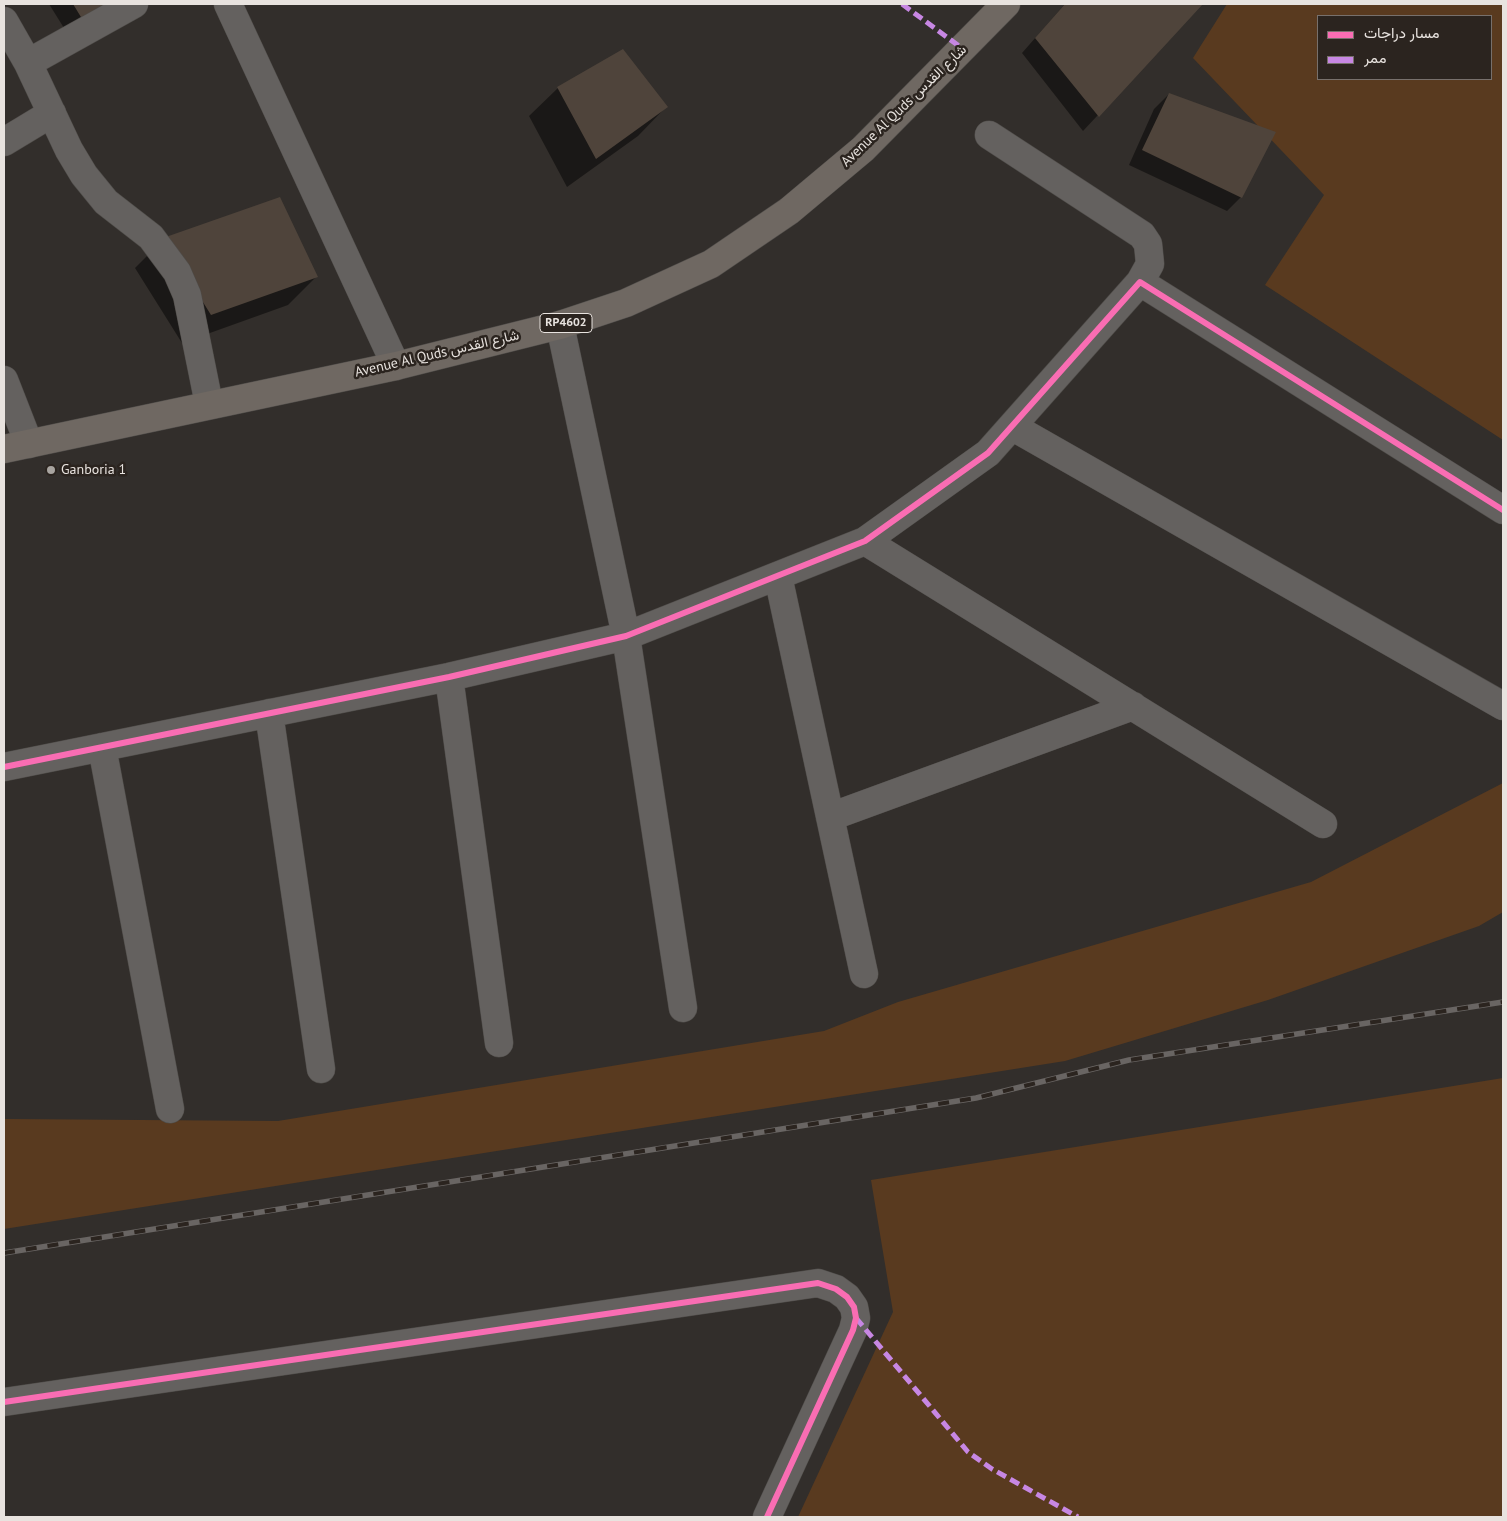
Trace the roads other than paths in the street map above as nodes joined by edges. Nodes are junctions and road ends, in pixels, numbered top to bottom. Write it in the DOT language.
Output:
graph roads {
  1 [pos="134,4"];
  2 [pos="228,4"];
  3 [pos="1006,4"];
  4 [pos="4,21"];
  5 [pos="28,63"];
  6 [pos="52,113"];
  7 [pos="989,135"];
  8 [pos="4,142"];
  9 [pos="1140,282"];
  10 [pos="560,325"];
  11 [pos="396,366"];
  12 [pos="4,380"];
  13 [pos="209,404"];
  14 [pos="1013,426"];
  15 [pos="16,446"];
  16 [pos="1503,510"];
  17 [pos="865,541"];
  18 [pos="778,576"];
  19 [pos="626,636"];
  20 [pos="449,677"];
  21 [pos="1133,706"];
  22 [pos="1503,706"];
  23 [pos="269,713"];
  24 [pos="102,747"];
  25 [pos="4,766"];
  26 [pos="830,817"];
  27 [pos="1323,824"];
  28 [pos="864,974"];
  29 [pos="682,1008"];
  30 [pos="499,1043"];
  31 [pos="321,1069"];
  32 [pos="170,1108"];
  33 [pos="4,1402"];
  34 [pos="768,1517"];
  1 -- 5 [label="street"];
  2 -- 11 [label="street"];
  3 -- 10 [label="main road, Avenue Al Quds شارع القدس / RP4602"];
  4 -- 5 [label="street"];
  5 -- 6 [label="street"];
  6 -- 8 [label="street"];
  6 -- 13 [label="street"];
  7 -- 9 [label="street"];
  9 -- 14 [label="street"];
  9 -- 16 [label="street"];
  10 -- 11 [label="main road, Avenue Al Quds شارع القدس / RP4602"];
  10 -- 19 [label="street"];
  11 -- 13 [label="main road, Avenue Al Quds شارع القدس / RP4602"];
  12 -- 15 [label="street"];
  13 -- 15 [label="main road, Avenue Al Quds شارع القدس / RP4602"];
  14 -- 17 [label="street"];
  14 -- 22 [label="street"];
  17 -- 18 [label="street"];
  17 -- 21 [label="street"];
  18 -- 19 [label="street"];
  18 -- 26 [label="street"];
  19 -- 20 [label="street"];
  19 -- 29 [label="street"];
  20 -- 23 [label="street"];
  20 -- 30 [label="street"];
  21 -- 26 [label="street"];
  21 -- 27 [label="street"];
  23 -- 24 [label="street"];
  23 -- 31 [label="street"];
  24 -- 25 [label="street"];
  24 -- 32 [label="street"];
  26 -- 28 [label="street"];
  33 -- 34 [label="street"];
}
